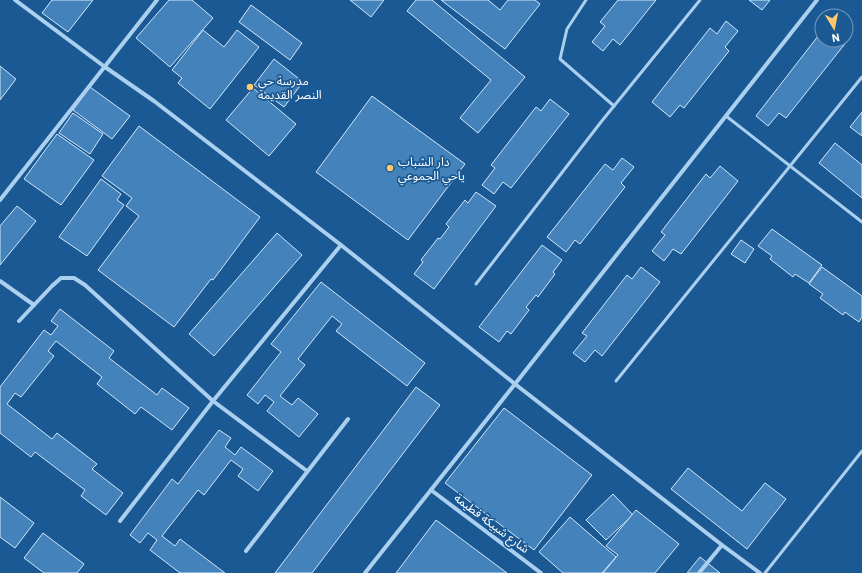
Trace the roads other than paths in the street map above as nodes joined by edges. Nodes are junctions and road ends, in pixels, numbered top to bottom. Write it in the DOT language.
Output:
graph roads {
  1 [pos="16,0"];
  2 [pos="157,0"];
  3 [pos="586,0"];
  4 [pos="700,0"];
  5 [pos="817,0"];
  6 [pos="104,67"];
  7 [pos="862,77"];
  8 [pos="614,106"];
  9 [pos="726,116"];
  10 [pos="790,166"];
  11 [pos="0,200"];
  12 [pos="862,222"];
  13 [pos="341,244"];
  14 [pos="0,281"];
  15 [pos="476,284"];
  16 [pos="34,305"];
  17 [pos="19,321"];
  18 [pos="616,381"];
  19 [pos="515,384"];
  20 [pos="213,401"];
  21 [pos="348,419"];
  22 [pos="862,451"];
  23 [pos="307,472"];
  24 [pos="430,490"];
  25 [pos="120,521"];
  26 [pos="722,545"];
  27 [pos="246,551"];
  28 [pos="364,573"];
  29 [pos="541,573"];
  30 [pos="699,573"];
  31 [pos="760,573"];
  32 [pos="765,573"];
  1 -- 6 [label="street"];
  2 -- 6 [label="street"];
  3 -- 8 [label="lane"];
  4 -- 8 [label="lane"];
  5 -- 9 [label="street"];
  6 -- 11 [label="street"];
  6 -- 13 [label="street"];
  7 -- 10 [label="lane"];
  8 -- 15 [label="lane"];
  9 -- 10 [label="lane"];
  9 -- 19 [label="street"];
  10 -- 12 [label="lane"];
  10 -- 18 [label="lane"];
  13 -- 19 [label="street"];
  13 -- 20 [label="street"];
  14 -- 16 [label="street"];
  16 -- 17 [label="street"];
  16 -- 20 [label="street"];
  19 -- 24 [label="street"];
  19 -- 26 [label="street"];
  20 -- 23 [label="street"];
  20 -- 25 [label="street"];
  21 -- 23 [label="street"];
  22 -- 32 [label="lane"];
  23 -- 27 [label="street"];
  24 -- 28 [label="street"];
  24 -- 29 [label="street, شارع شبيكة فطيمة"];
  26 -- 30 [label="street"];
  26 -- 31 [label="street"];
}
